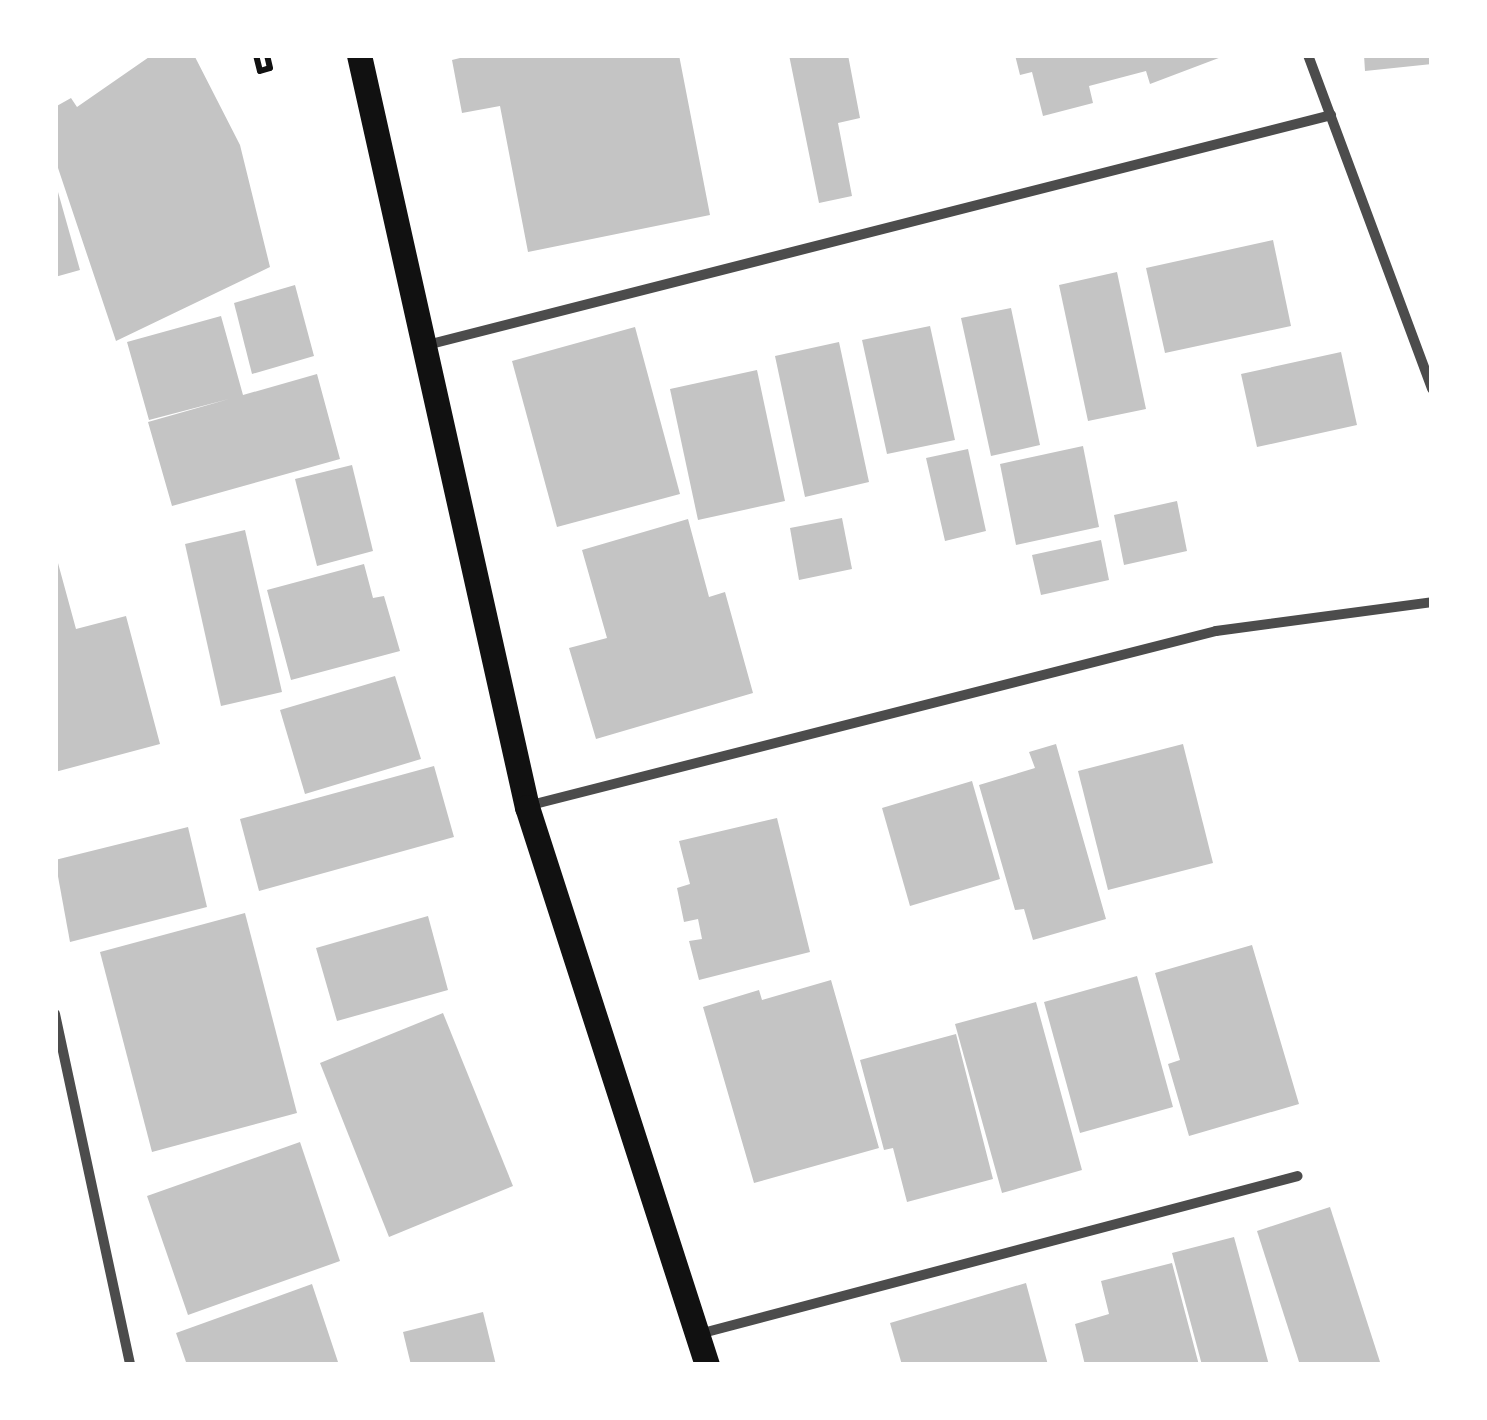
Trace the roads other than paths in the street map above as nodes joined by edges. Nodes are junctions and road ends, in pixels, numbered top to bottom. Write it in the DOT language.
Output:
graph roads {
  1 [pos="359,55"];
  2 [pos="1308,55"];
  3 [pos="1331,115"];
  4 [pos="422,346"];
  5 [pos="1432,389"];
  6 [pos="1432,602"];
  7 [pos="527,806"];
  8 [pos="55,1014"];
  9 [pos="1298,1176"];
  10 [pos="697,1335"];
  11 [pos="130,1365"];
  12 [pos="707,1365"];
  1 -- 4 [label="main road"];
  2 -- 3 [label="street"];
  3 -- 4 [label="street"];
  3 -- 5 [label="street"];
  4 -- 7 [label="main road"];
  6 -- 7 [label="street"];
  7 -- 10 [label="main road"];
  8 -- 11 [label="street"];
  9 -- 10 [label="street"];
  10 -- 12 [label="main road"];
}
